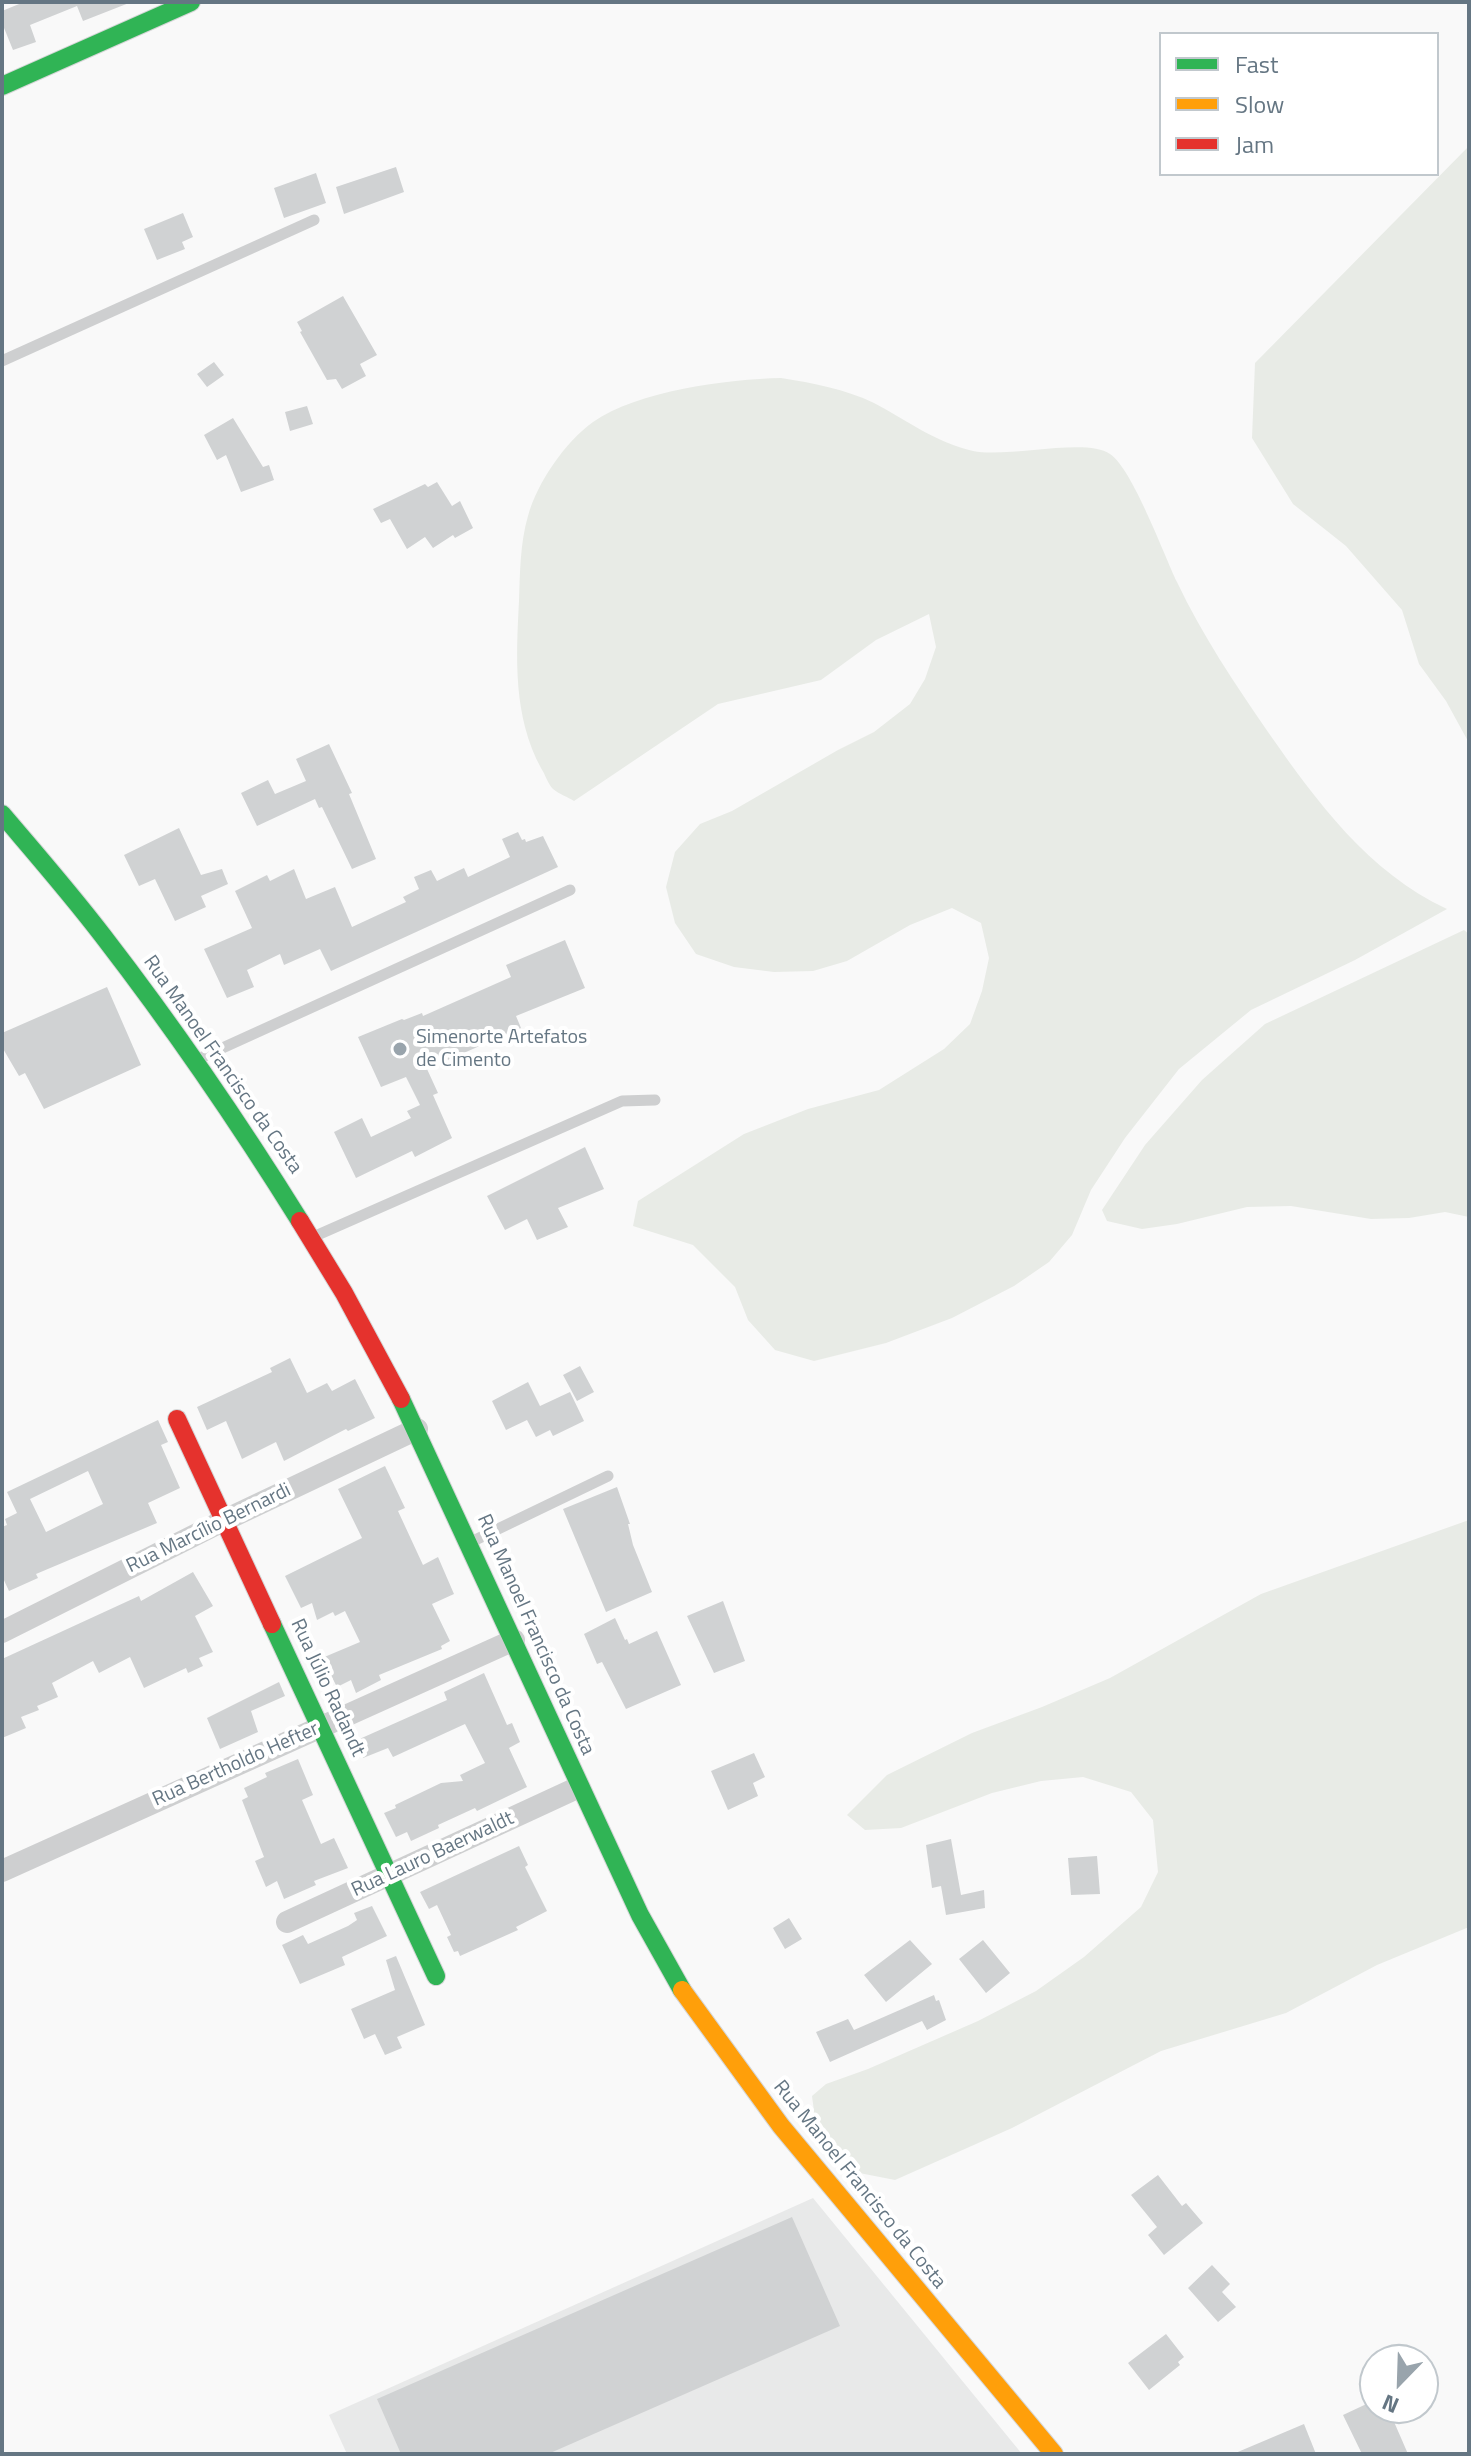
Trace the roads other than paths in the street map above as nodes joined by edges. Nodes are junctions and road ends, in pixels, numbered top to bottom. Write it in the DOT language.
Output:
graph roads {
  1 [pos="191,2"];
  2 [pos="2,86"];
  3 [pos="314,220"];
  4 [pos="2,361"];
  5 [pos="2,814"];
  6 [pos="570,890"];
  7 [pos="195,1060"];
  8 [pos="655,1100"];
  9 [pos="312,1237"];
  10 [pos="177,1419"];
  11 [pos="417,1429"];
  12 [pos="608,1476"];
  13 [pos="225,1520"];
  14 [pos="470,1542"];
  15 [pos="2,1632"];
  16 [pos="514,1640"];
  17 [pos="321,1726"];
  18 [pos="579,1787"];
  19 [pos="2,1871"];
  20 [pos="390,1875"];
  21 [pos="287,1922"];
  22 [pos="436,1976"];
  23 [pos="1054,2454"];
  1 -- 2 [label="main road"];
  3 -- 4 [label="lane"];
  5 -- 7 [label="main road, Rua Manoel Francisco da Costa"];
  6 -- 7 [label="lane"];
  7 -- 9 [label="main road, Rua Manoel Francisco da Costa"];
  8 -- 9 [label="lane"];
  9 -- 11 [label="main road, Rua Manoel Francisco da Costa"];
  10 -- 13 [label="main road, Rua Júlio Radandt"];
  11 -- 13 [label="street, Rua Marcílio Bernardi"];
  11 -- 14 [label="main road, Rua Manoel Francisco da Costa"];
  12 -- 14 [label="lane"];
  13 -- 15 [label="street, Rua Marcílio Bernardi"];
  13 -- 17 [label="main road, Rua Júlio Radandt"];
  14 -- 16 [label="main road, Rua Manoel Francisco da Costa"];
  16 -- 17 [label="street, Rua Bertholdo Hefter"];
  16 -- 18 [label="main road, Rua Manoel Francisco da Costa"];
  17 -- 19 [label="street, Rua Bertholdo Hefter"];
  17 -- 20 [label="main road, Rua Júlio Radandt"];
  18 -- 20 [label="street, Rua Lauro Baerwaldt"];
  18 -- 23 [label="main road, Rua Manoel Francisco da Costa"];
  20 -- 21 [label="street, Rua Lauro Baerwaldt"];
  20 -- 22 [label="main road, Rua Júlio Radandt"];
}
